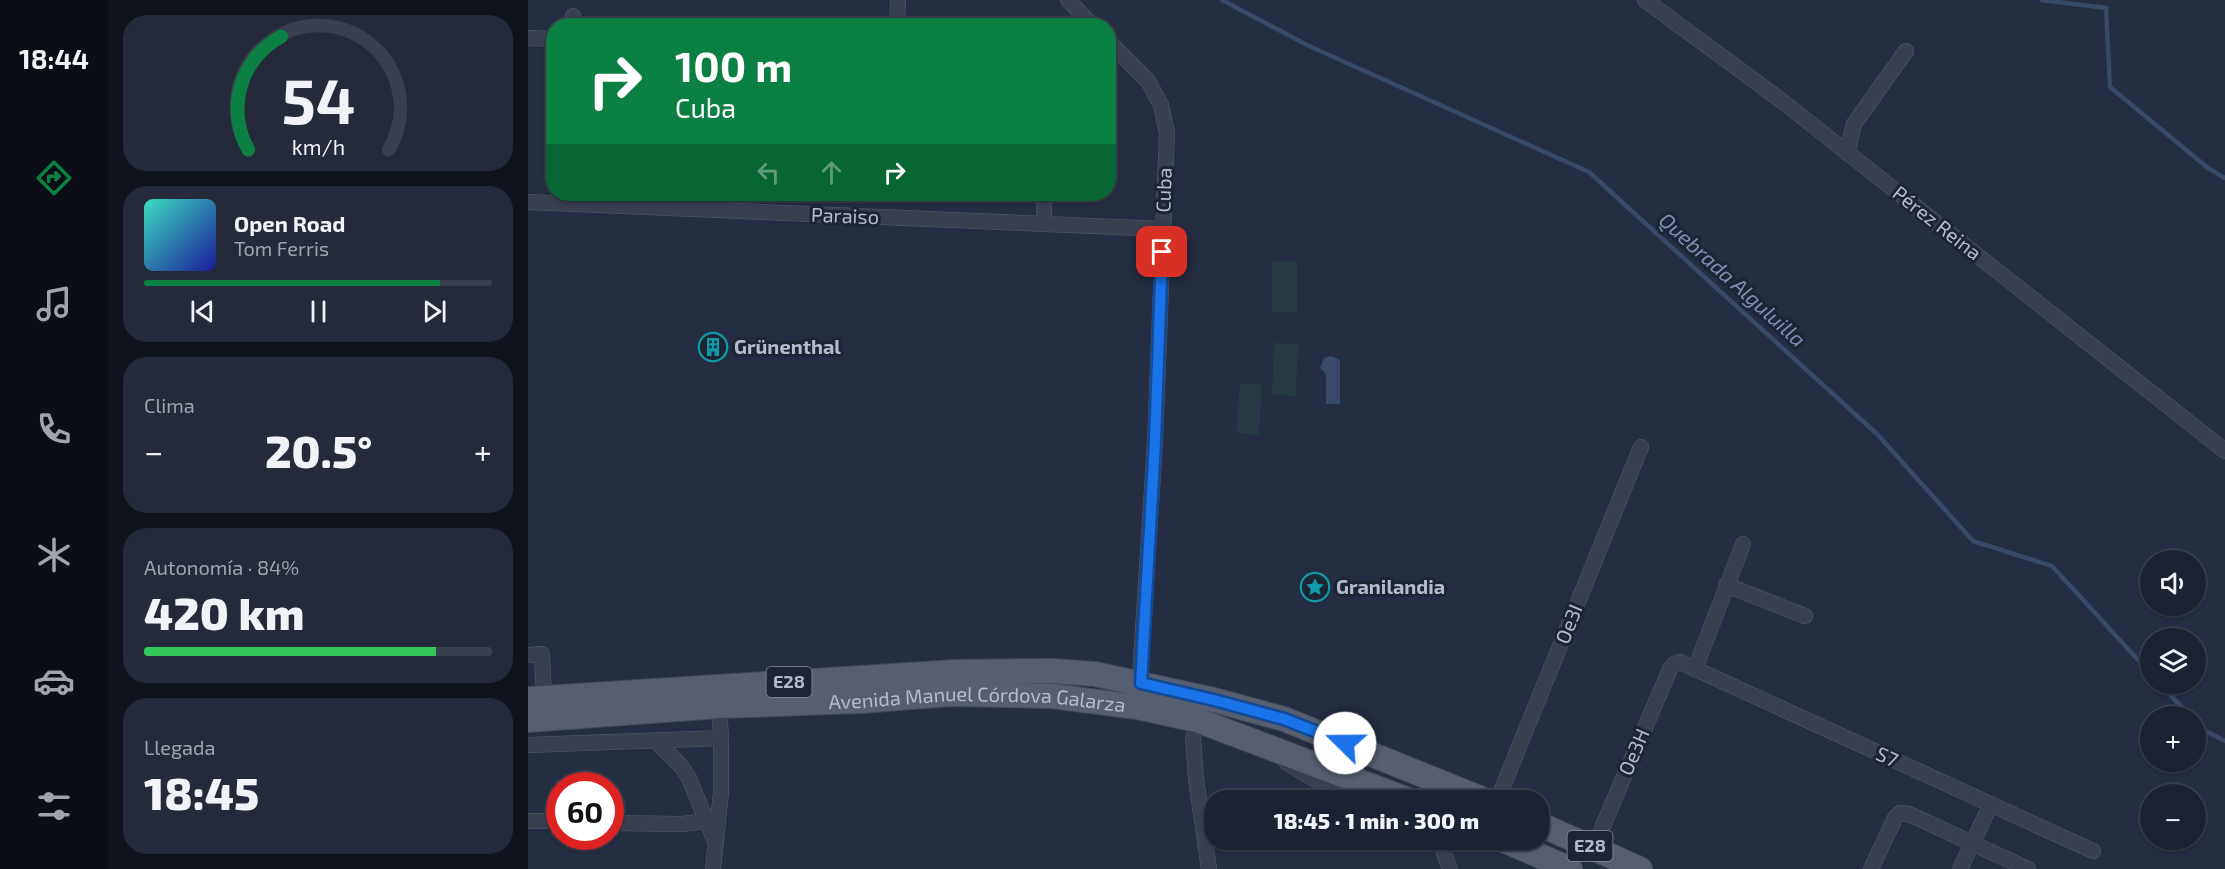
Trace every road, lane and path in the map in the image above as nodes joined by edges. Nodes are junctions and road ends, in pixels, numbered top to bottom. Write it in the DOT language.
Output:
graph roads {
  1 [pos="898,0"];
  2 [pos="1068,0"];
  3 [pos="1645,0"];
  4 [pos="897,18"];
  5 [pos="1085,18"];
  6 [pos="528,38"];
  7 [pos="546,39"];
  8 [pos="1116,49"];
  9 [pos="1906,51"];
  10 [pos="1847,153"];
  11 [pos="1044,201"];
  12 [pos="528,202"];
  13 [pos="1044,224"];
  14 [pos="1163,229"];
  15 [pos="1641,447"];
  16 [pos="2225,451"];
  17 [pos="1743,544"];
  18 [pos="1726,585"];
  19 [pos="1805,616"];
  20 [pos="528,655"];
  21 [pos="1680,662"];
  22 [pos="1695,669"];
  23 [pos="1141,683"];
  24 [pos="536,698"];
  25 [pos="1214,700"];
  26 [pos="719,706"];
  27 [pos="1137,707"];
  28 [pos="528,720"];
  29 [pos="1197,720"];
  30 [pos="721,738"];
  31 [pos="1252,740"];
  32 [pos="657,742"];
  33 [pos="530,745"];
  34 [pos="1338,790"];
  35 [pos="1382,790"];
  36 [pos="1459,790"];
  37 [pos="1501,790"];
  38 [pos="1991,804"];
  39 [pos="528,821"];
  40 [pos="707,821"];
  41 [pos="546,822"];
  42 [pos="624,823"];
  43 [pos="1549,828"];
  44 [pos="716,842"];
  45 [pos="1973,842"];
  46 [pos="1594,848"];
  47 [pos="1443,850"];
  48 [pos="1526,850"];
  49 [pos="2094,851"];
  50 [pos="713,869"];
  51 [pos="1209,869"];
  52 [pos="1450,869"];
  53 [pos="1569,869"];
  54 [pos="1640,869"];
  55 [pos="1871,869"];
  56 [pos="1960,869"];
  57 [pos="2028,869"];
  1 -- 4 [label="street"];
  2 -- 5 [label="street"];
  3 -- 10 [label="street, Pérez Reina"];
  6 -- 7 [label="street"];
  8 -- 14 [label="street, Cuba"];
  9 -- 10 [label="street"];
  10 -- 16 [label="street, Pérez Reina"];
  11 -- 13 [label="street"];
  12 -- 13 [label="street, Paraiso"];
  13 -- 14 [label="street, Paraiso"];
  14 -- 23 [label="street, Cuba"];
  15 -- 37 [label="street, Oe3I"];
  17 -- 18 [label="street"];
  18 -- 19 [label="street"];
  18 -- 22 [label="street"];
  20 -- 24 [label="street"];
  21 -- 22 [label="street, S7"];
  21 -- 46 [label="street, Oe3H"];
  22 -- 38 [label="street, S7"];
  23 -- 24 [label="main road, Avenida Manuel Córdova Galarza / E28"];
  23 -- 25 [label="main road, Avenida Manuel Córdova Galarza / E28"];
  23 -- 27 [label="street"];
  25 -- 29 [label="street"];
  25 -- 36 [label="main road, Avenida Manuel Córdova Galarza / E28"];
  26 -- 27 [label="main road, Avenida Manuel Córdova Galarza / E28"];
  26 -- 28 [label="main road, Avenida Manuel Córdova Galarza / E28"];
  26 -- 30 [label="street"];
  27 -- 29 [label="main road, Avenida Manuel Córdova Galarza / E28"];
  28 -- 33 [label="street"];
  29 -- 31 [label="main road, Avenida Manuel Córdova Galarza / E28"];
  29 -- 51 [label="street"];
  30 -- 32 [label="street"];
  30 -- 44 [label="street"];
  31 -- 34 [label="street"];
  31 -- 35 [label="main road, Avenida Manuel Córdova Galarza / E28"];
  32 -- 33 [label="street"];
  32 -- 40 [label="street"];
  38 -- 45 [label="street"];
  38 -- 49 [label="street, S7"];
  39 -- 41 [label="street"];
  40 -- 42 [label="street"];
  40 -- 44 [label="street"];
  43 -- 46 [label="main road, E28"];
  44 -- 50 [label="street"];
  45 -- 55 [label="street"];
  45 -- 56 [label="street"];
  45 -- 57 [label="street"];
  46 -- 54 [label="main road, E28"];
  47 -- 52 [label="street"];
  48 -- 53 [label="main road, E28"];
}
